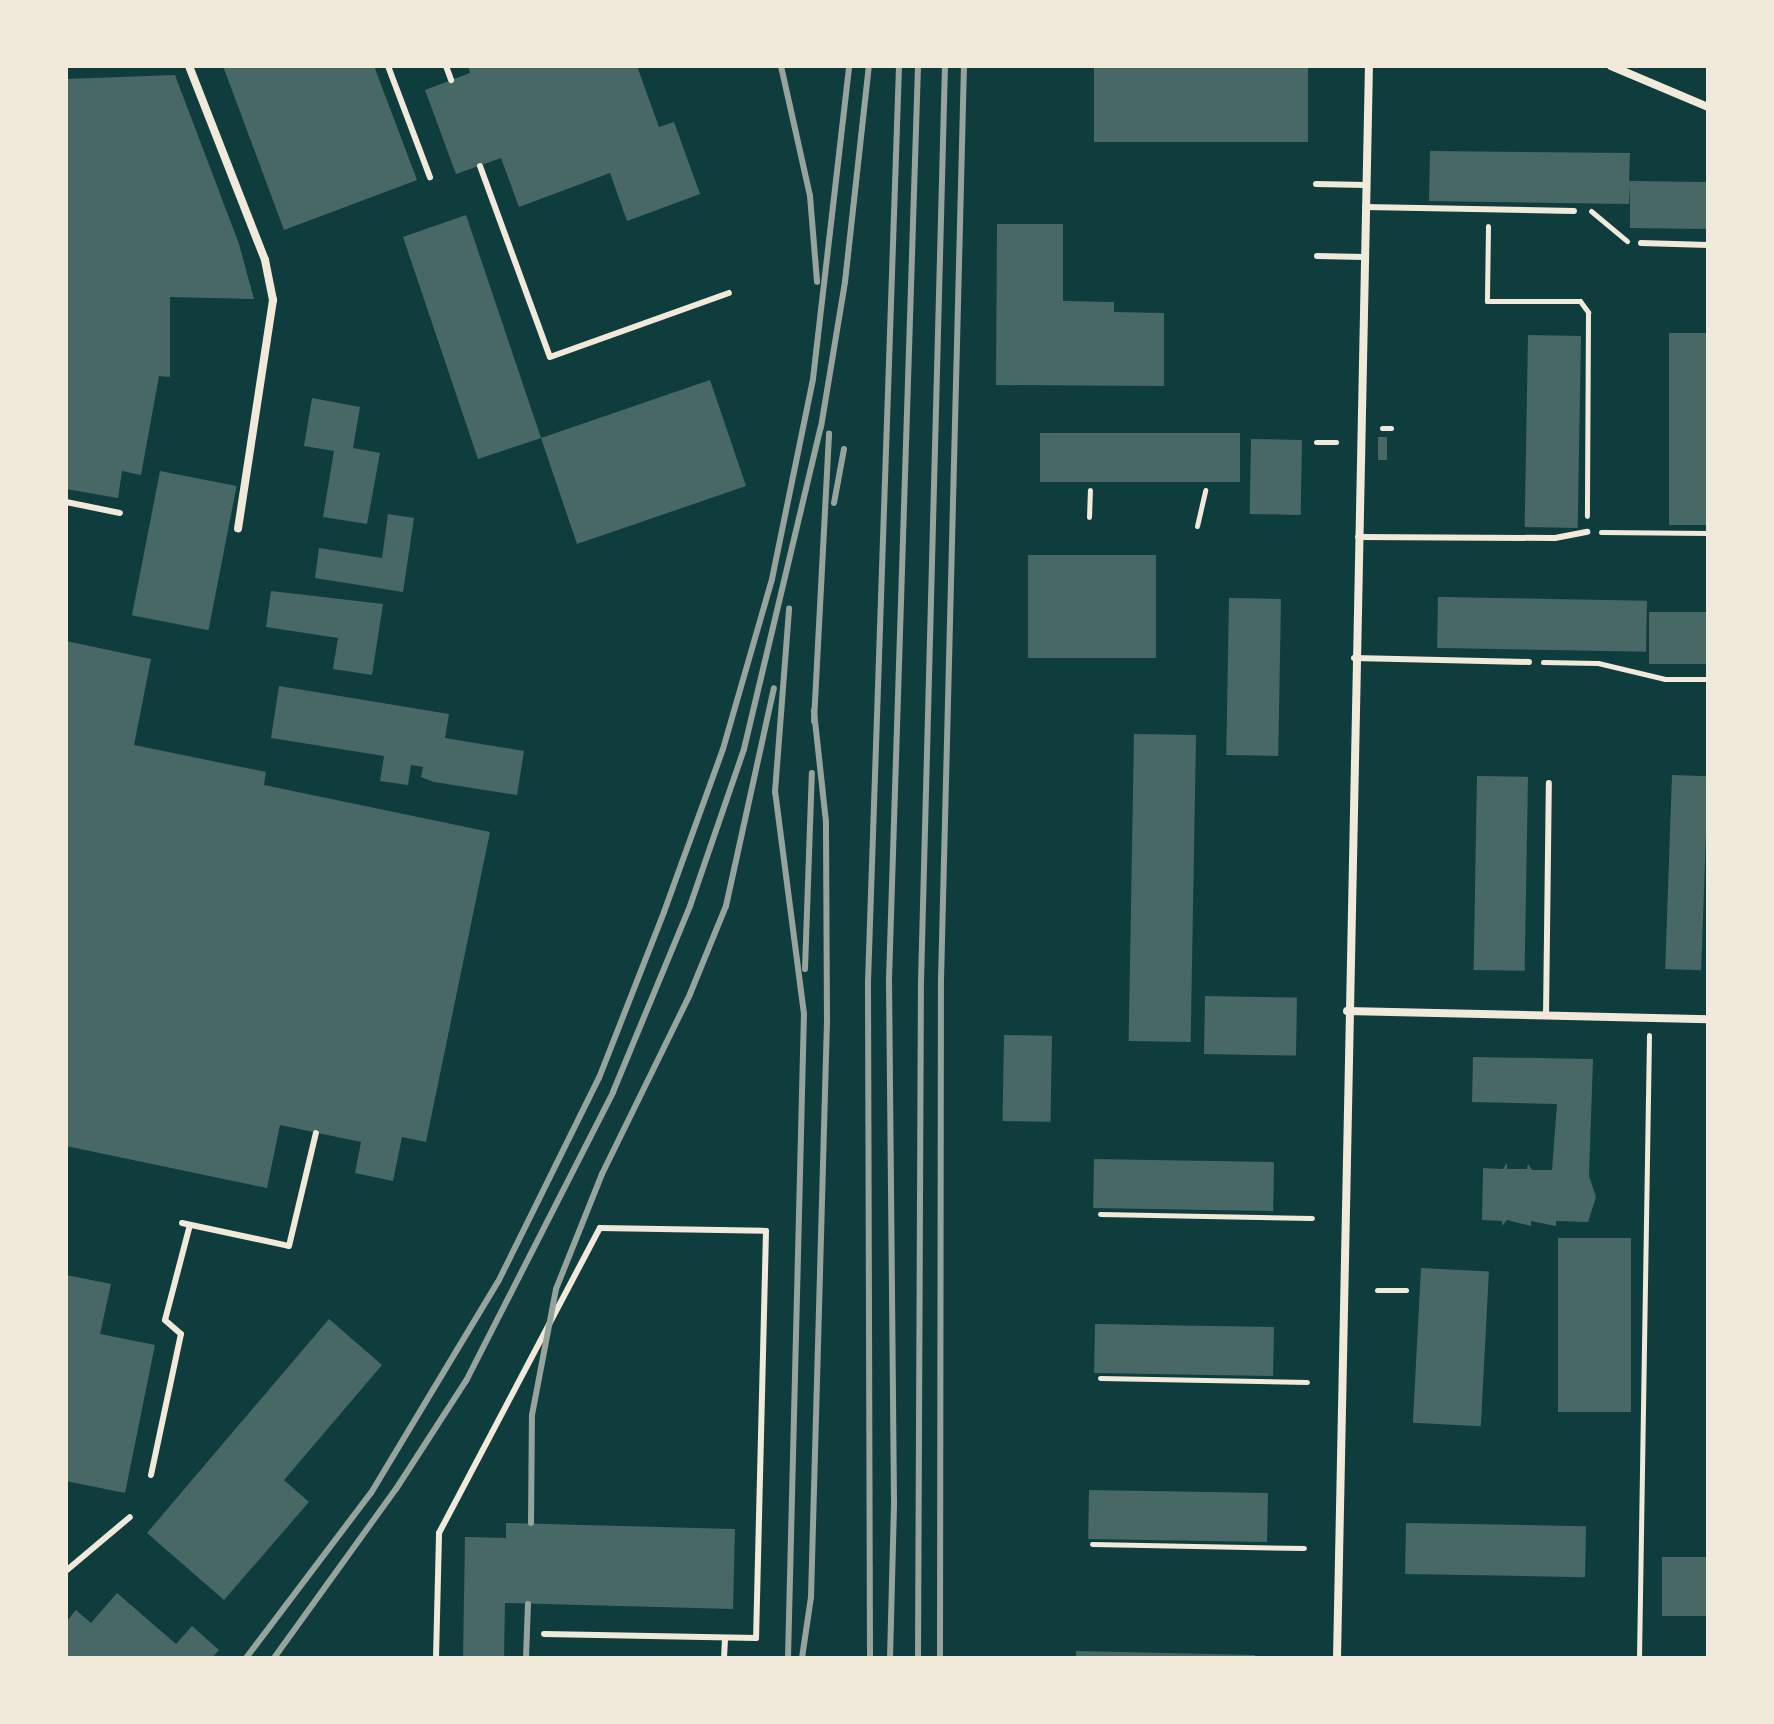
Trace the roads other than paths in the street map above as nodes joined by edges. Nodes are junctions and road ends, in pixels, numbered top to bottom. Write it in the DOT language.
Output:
graph roads {
  1 [pos="189,66"];
  2 [pos="388,66"];
  3 [pos="446,66"];
  4 [pos="1369,66"];
  5 [pos="1611,66"];
  6 [pos="451,80"];
  7 [pos="1708,107"];
  8 [pos="480,166"];
  9 [pos="430,177"];
  10 [pos="1316,184"];
  11 [pos="1366,185"];
  12 [pos="1365,207"];
  13 [pos="1574,211"];
  14 [pos="1641,243"];
  15 [pos="1708,245"];
  16 [pos="1317,256"];
  17 [pos="1364,257"];
  18 [pos="729,293"];
  19 [pos="66,502"];
  20 [pos="120,513"];
  21 [pos="238,528"];
  22 [pos="1587,532"];
  23 [pos="1358,537"];
  24 [pos="1354,658"];
  25 [pos="1529,662"];
  26 [pos="1549,783"];
  27 [pos="1347,1011"];
  28 [pos="1546,1016"];
  29 [pos="1708,1019"];
  30 [pos="316,1133"];
  31 [pos="151,1475"];
  32 [pos="130,1517"];
  33 [pos="66,1570"];
  34 [pos="544,1634"];
  35 [pos="725,1638"];
  36 [pos="436,1658"];
  37 [pos="724,1658"];
  38 [pos="1337,1658"];
  1 -- 21 [label="street"];
  2 -- 9 [label="lane"];
  3 -- 6 [label="lane"];
  4 -- 11 [label="street"];
  5 -- 7 [label="street"];
  8 -- 18 [label="lane"];
  10 -- 11 [label="lane"];
  11 -- 12 [label="street"];
  12 -- 13 [label="lane"];
  12 -- 17 [label="street"];
  14 -- 15 [label="lane"];
  16 -- 17 [label="lane"];
  17 -- 23 [label="street"];
  19 -- 20 [label="lane"];
  22 -- 23 [label="lane"];
  23 -- 24 [label="street"];
  24 -- 25 [label="lane"];
  24 -- 27 [label="street"];
  26 -- 28 [label="lane"];
  27 -- 28 [label="street"];
  27 -- 38 [label="street"];
  28 -- 29 [label="street"];
  30 -- 31 [label="lane"];
  32 -- 33 [label="lane"];
  34 -- 35 [label="lane"];
  35 -- 36 [label="lane"];
  35 -- 37 [label="lane"];
}
